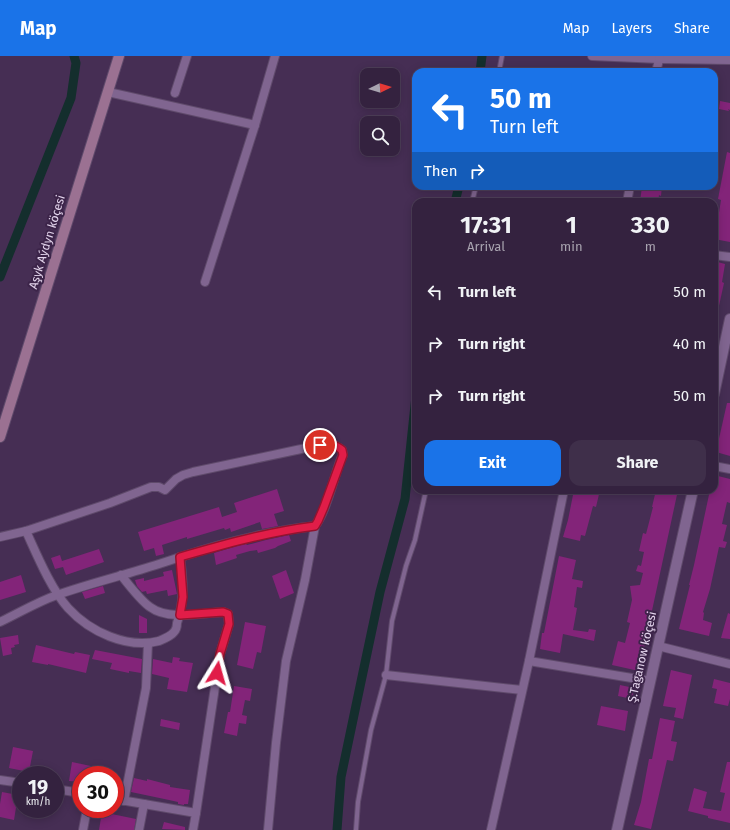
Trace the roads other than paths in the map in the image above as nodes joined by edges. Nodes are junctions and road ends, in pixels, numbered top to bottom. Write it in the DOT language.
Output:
graph roads {
  1 [pos="119,56"];
  2 [pos="186,56"];
  3 [pos="275,56"];
  4 [pos="502,56"];
  5 [pos="592,56"];
  6 [pos="659,58"];
  7 [pos="730,60"];
  8 [pos="500,68"];
  9 [pos="657,68"];
  10 [pos="108,92"];
  11 [pos="175,93"];
  12 [pos="255,125"];
  13 [pos="718,256"];
  14 [pos="730,257"];
  15 [pos="205,282"];
  16 [pos="730,319"];
  17 [pos="718,375"];
  18 [pos="0,436"];
  19 [pos="718,467"];
  20 [pos="730,469"];
  21 [pos="425,494"];
  22 [pos="563,494"];
  23 [pos="692,494"];
  24 [pos="315,526"];
  25 [pos="26,531"];
  26 [pos="0,537"];
  27 [pos="180,557"];
  28 [pos="121,575"];
  29 [pos="58,594"];
  30 [pos="180,615"];
  31 [pos="0,622"];
  32 [pos="148,643"];
  33 [pos="658,646"];
  34 [pos="529,661"];
  35 [pos="730,664"];
  36 [pos="386,675"];
  37 [pos="650,681"];
  38 [pos="522,690"];
  39 [pos="0,780"];
  40 [pos="12,782"];
  41 [pos="124,801"];
  42 [pos="144,804"];
  43 [pos="196,813"];
  44 [pos="85,818"];
  45 [pos="83,830"];
  46 [pos="139,830"];
  47 [pos="193,830"];
  48 [pos="268,830"];
  49 [pos="356,830"];
  50 [pos="491,830"];
  51 [pos="617,830"];
  1 -- 10 [label="main road, Aşyk Aýdyn köçesi"];
  2 -- 11 [label="street"];
  3 -- 12 [label="street"];
  4 -- 8 [label="lane"];
  5 -- 6 [label="street"];
  6 -- 7 [label="street"];
  6 -- 9 [label="street"];
  10 -- 12 [label="street"];
  10 -- 18 [label="main road, Aşyk Aýdyn köçesi"];
  12 -- 15 [label="street"];
  13 -- 14 [label="street"];
  16 -- 17 [label="street"];
  19 -- 20 [label="street"];
  21 -- 36 [label="lane"];
  22 -- 34 [label="street"];
  23 -- 33 [label="street, Ş.Taganow köçesi"];
  24 -- 25 [label="street"];
  24 -- 27 [label="street"];
  24 -- 48 [label="street"];
  25 -- 26 [label="street"];
  25 -- 29 [label="street"];
  27 -- 28 [label="street"];
  27 -- 30 [label="street"];
  28 -- 29 [label="street"];
  28 -- 30 [label="street"];
  29 -- 31 [label="street"];
  29 -- 32 [label="street"];
  30 -- 32 [label="street"];
  30 -- 43 [label="street"];
  32 -- 41 [label="street"];
  33 -- 35 [label="street"];
  33 -- 37 [label="street, Ş.Taganow köçesi"];
  34 -- 37 [label="street"];
  34 -- 38 [label="street"];
  36 -- 38 [label="street"];
  36 -- 49 [label="lane"];
  37 -- 51 [label="street, Ş.Taganow köçesi"];
  38 -- 50 [label="street"];
  39 -- 40 [label="street"];
  41 -- 42 [label="street"];
  42 -- 43 [label="street"];
  42 -- 46 [label="street"];
  43 -- 47 [label="street"];
  44 -- 45 [label="street"];
}
